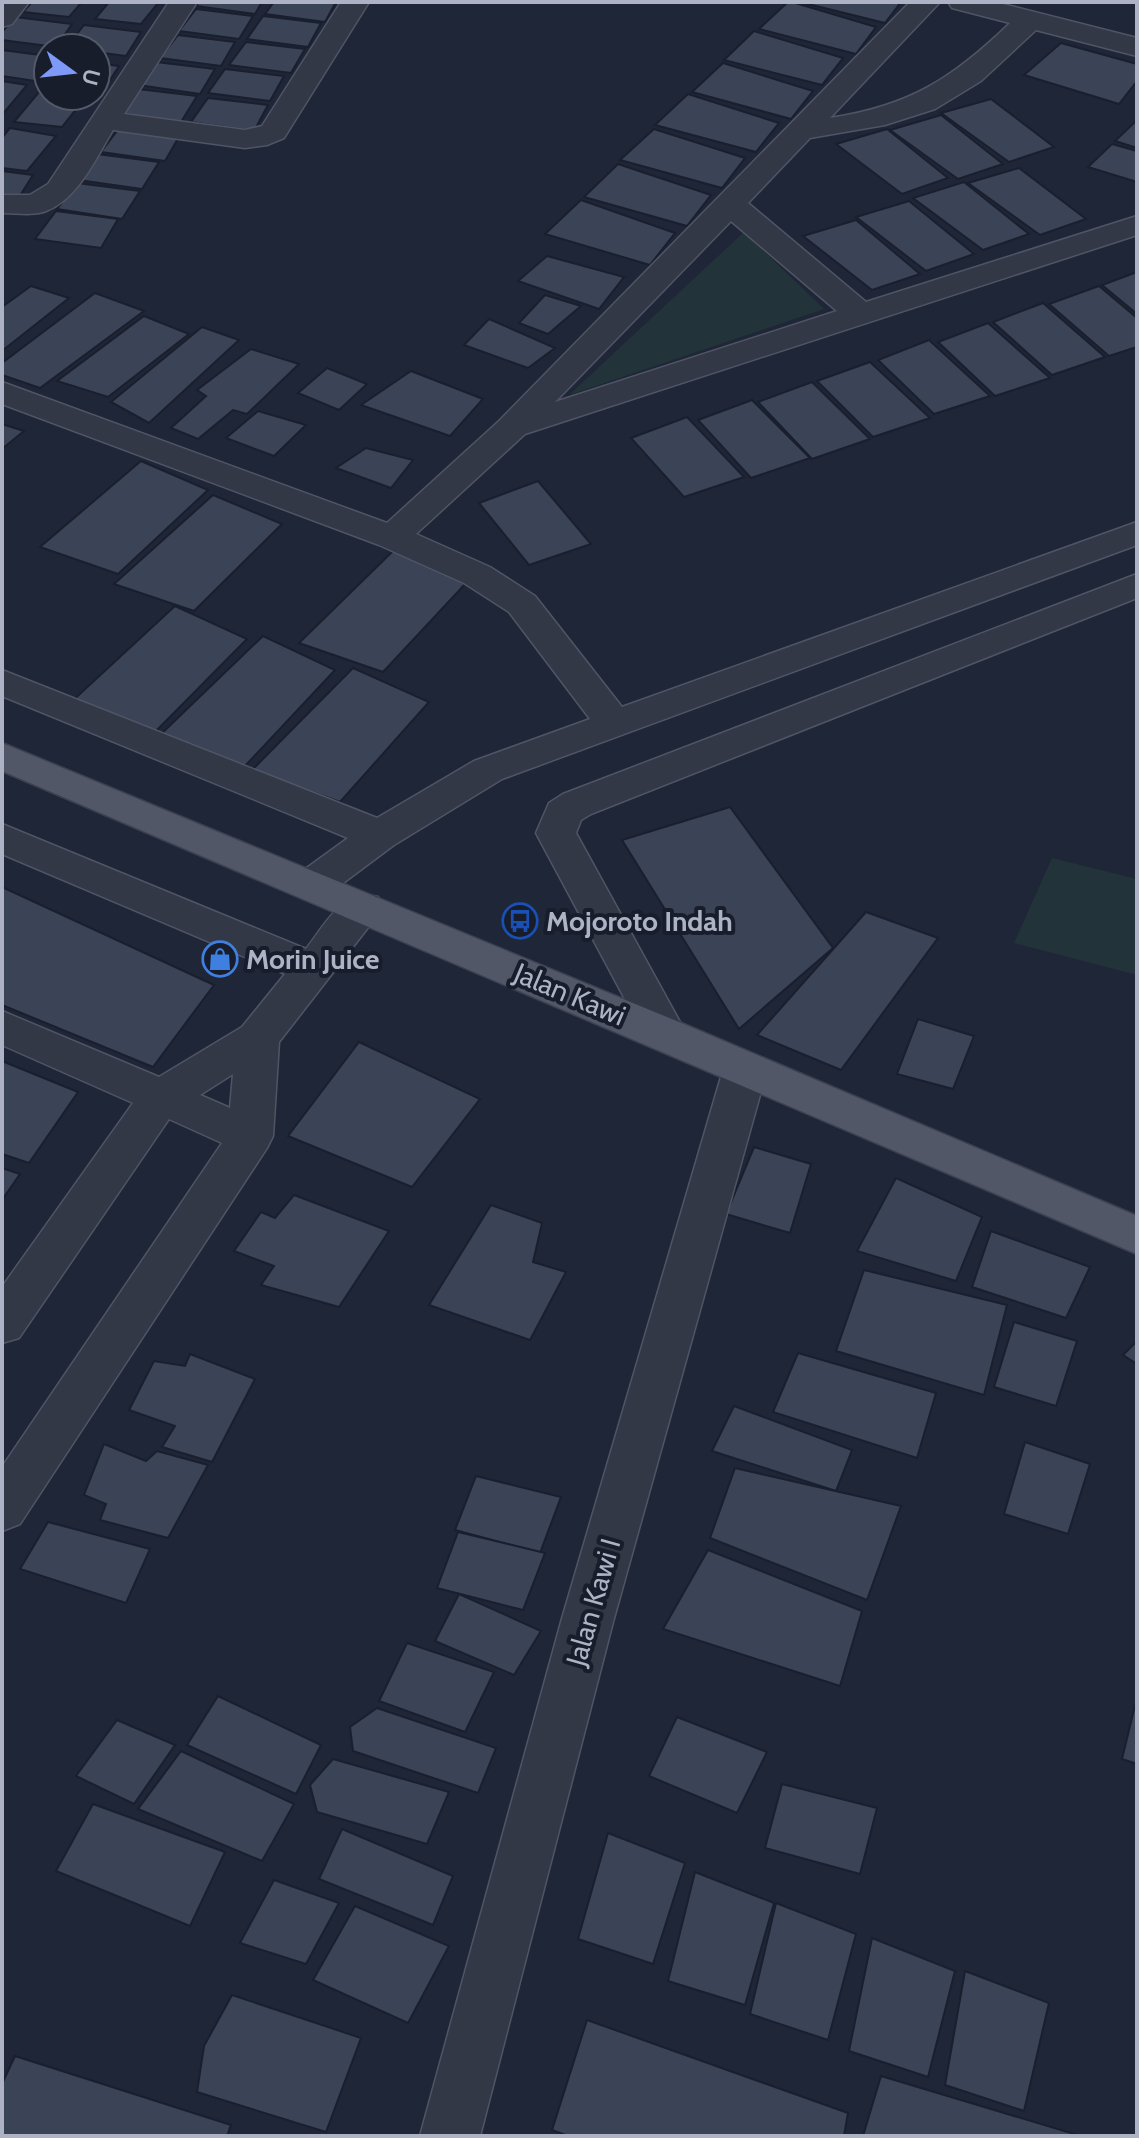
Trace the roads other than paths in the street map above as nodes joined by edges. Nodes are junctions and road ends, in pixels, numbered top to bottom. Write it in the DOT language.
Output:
graph roads {
  1 [pos="15,2"];
  2 [pos="183,2"];
  3 [pos="355,2"];
  4 [pos="926,2"];
  5 [pos="962,2"];
  6 [pos="2,18"];
  7 [pos="1030,20"];
  8 [pos="1137,47"];
  9 [pos="103,120"];
  10 [pos="802,130"];
  11 [pos="2,204"];
  12 [pos="730,204"];
  13 [pos="1137,225"];
  14 [pos="860,314"];
  15 [pos="2,392"];
  16 [pos="511,428"];
  17 [pos="1137,533"];
  18 [pos="392,537"];
  19 [pos="1137,585"];
  20 [pos="770,667"];
  21 [pos="2,682"];
  22 [pos="814,710"];
  23 [pos="615,724"];
  24 [pos="2,756"];
  25 [pos="380,835"];
  26 [pos="2,838"];
  27 [pos="312,885"];
  28 [pos="363,907"];
  29 [pos="313,969"];
  30 [pos="2,1027"];
  31 [pos="664,1033"];
  32 [pos="257,1038"];
  33 [pos="745,1070"];
  34 [pos="160,1098"];
  35 [pos="251,1136"];
  36 [pos="1137,1236"];
  37 [pos="2,1324"];
  38 [pos="2,1509"];
  39 [pos="450,2136"];
  1 -- 6 [label="street"];
  2 -- 9 [label="street"];
  3 -- 9 [label="street"];
  4 -- 10 [label="street"];
  5 -- 7 [label="street"];
  7 -- 8 [label="street"];
  7 -- 10 [label="street"];
  9 -- 11 [label="street"];
  10 -- 12 [label="street"];
  12 -- 14 [label="street"];
  12 -- 16 [label="street"];
  13 -- 14 [label="street"];
  14 -- 16 [label="street"];
  15 -- 18 [label="street"];
  16 -- 18 [label="street"];
  17 -- 20 [label="street"];
  18 -- 23 [label="street"];
  19 -- 22 [label="street"];
  20 -- 22 [label="street"];
  20 -- 23 [label="street"];
  21 -- 25 [label="street"];
  22 -- 31 [label="street"];
  23 -- 25 [label="street"];
  24 -- 27 [label="main road, Jalan Kawi"];
  25 -- 27 [label="street"];
  26 -- 29 [label="street"];
  27 -- 28 [label="main road, Jalan Kawi"];
  28 -- 29 [label="street"];
  28 -- 31 [label="main road, Jalan Kawi"];
  29 -- 32 [label="street"];
  30 -- 34 [label="street"];
  31 -- 33 [label="main road, Jalan Kawi"];
  32 -- 34 [label="street"];
  32 -- 35 [label="street"];
  33 -- 36 [label="main road, Jalan Kawi"];
  33 -- 39 [label="street, Jalan Kawi I"];
  34 -- 35 [label="street"];
  34 -- 37 [label="street"];
  35 -- 38 [label="street"];
}
